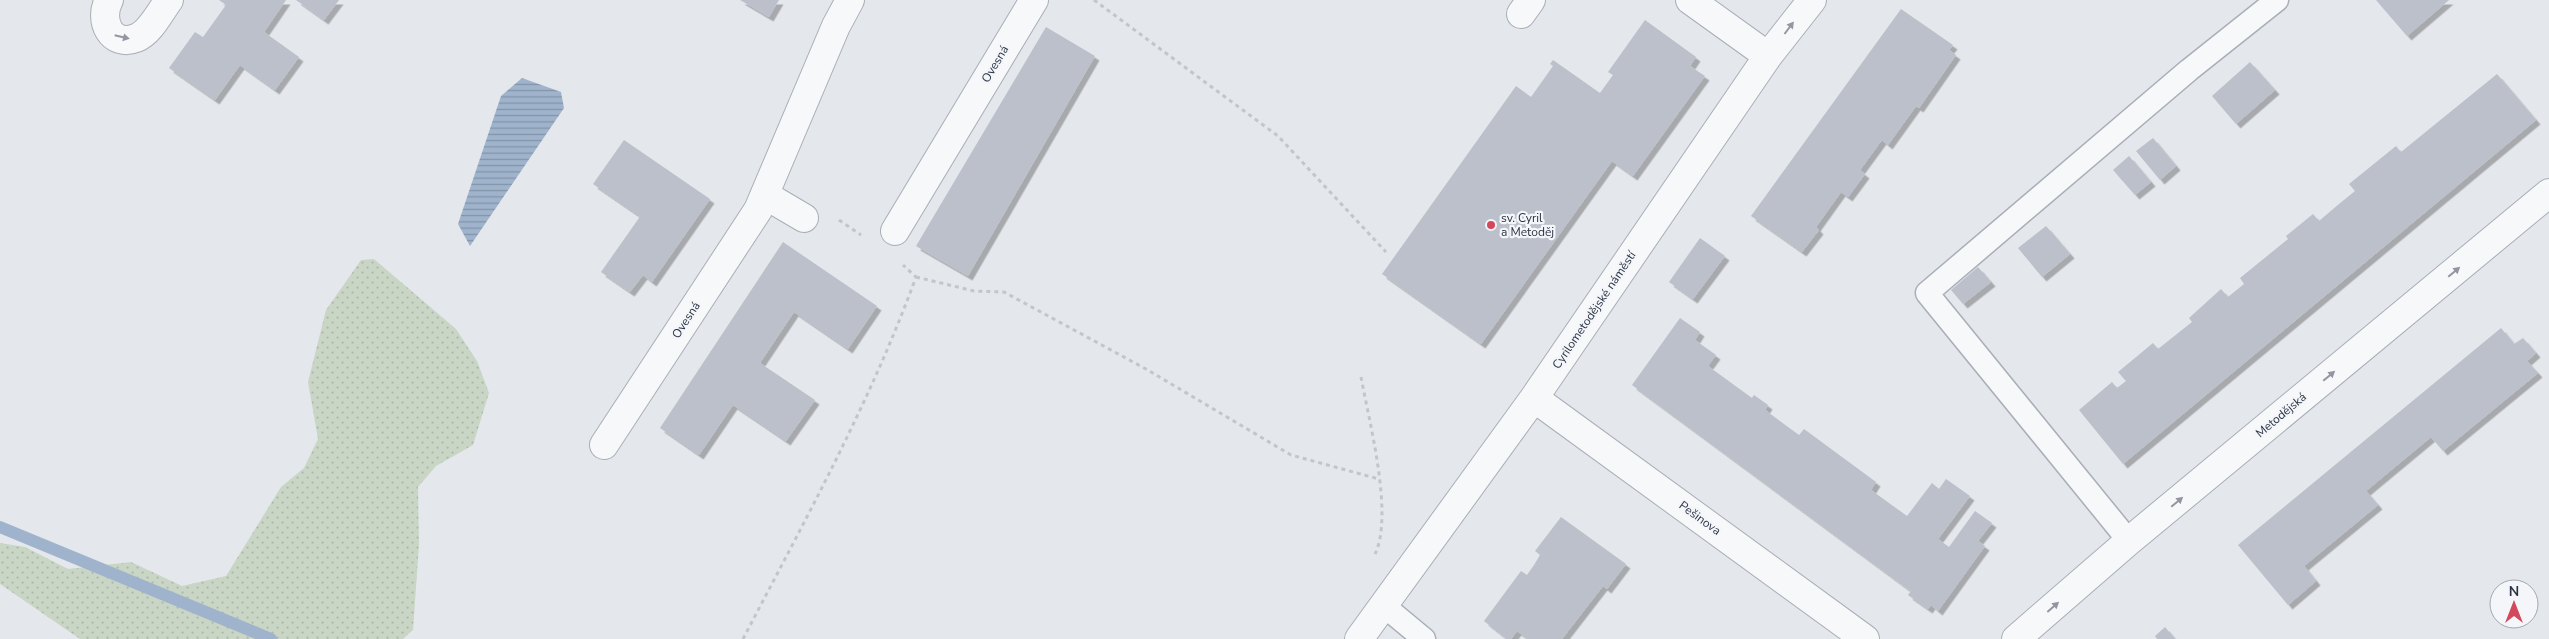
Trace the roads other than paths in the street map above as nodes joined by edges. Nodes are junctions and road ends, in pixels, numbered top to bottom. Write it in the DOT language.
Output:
graph roads {
  1 [pos="109,0"];
  2 [pos="169,0"];
  3 [pos="850,0"];
  4 [pos="1034,0"];
  5 [pos="1690,0"];
  6 [pos="1812,0"];
  7 [pos="2277,0"];
  8 [pos="1768,56"];
  9 [pos="2549,193"];
  10 [pos="765,195"];
  11 [pos="799,215"];
  12 [pos="895,231"];
  13 [pos="1534,398"];
  14 [pos="604,445"];
  15 [pos="2129,541"];
  16 [pos="1383,605"];
  17 [pos="1359,639"];
  18 [pos="1424,639"];
  19 [pos="1866,639"];
  20 [pos="2016,639"];
  1 -- 2 [label="street, one-way"];
  3 -- 10 [label="street, Ovesná"];
  4 -- 12 [label="street, Ovesná"];
  5 -- 8 [label="street"];
  8 -- 6 [label="street, Cyrilometodějské náměstí, one-way"];
  7 -- 15 [label="lane"];
  8 -- 13 [label="street, Cyrilometodějské náměstí"];
  15 -- 9 [label="street, Metodějská, one-way"];
  10 -- 11 [label="street"];
  10 -- 14 [label="street, Ovesná"];
  13 -- 16 [label="street, Cyrilometodějské náměstí"];
  13 -- 19 [label="street, Pešinova"];
  20 -- 15 [label="street, Metodějská, one-way"];
  16 -- 17 [label="street, Cyrilometodějské náměstí"];
  16 -- 18 [label="lane"];
}
